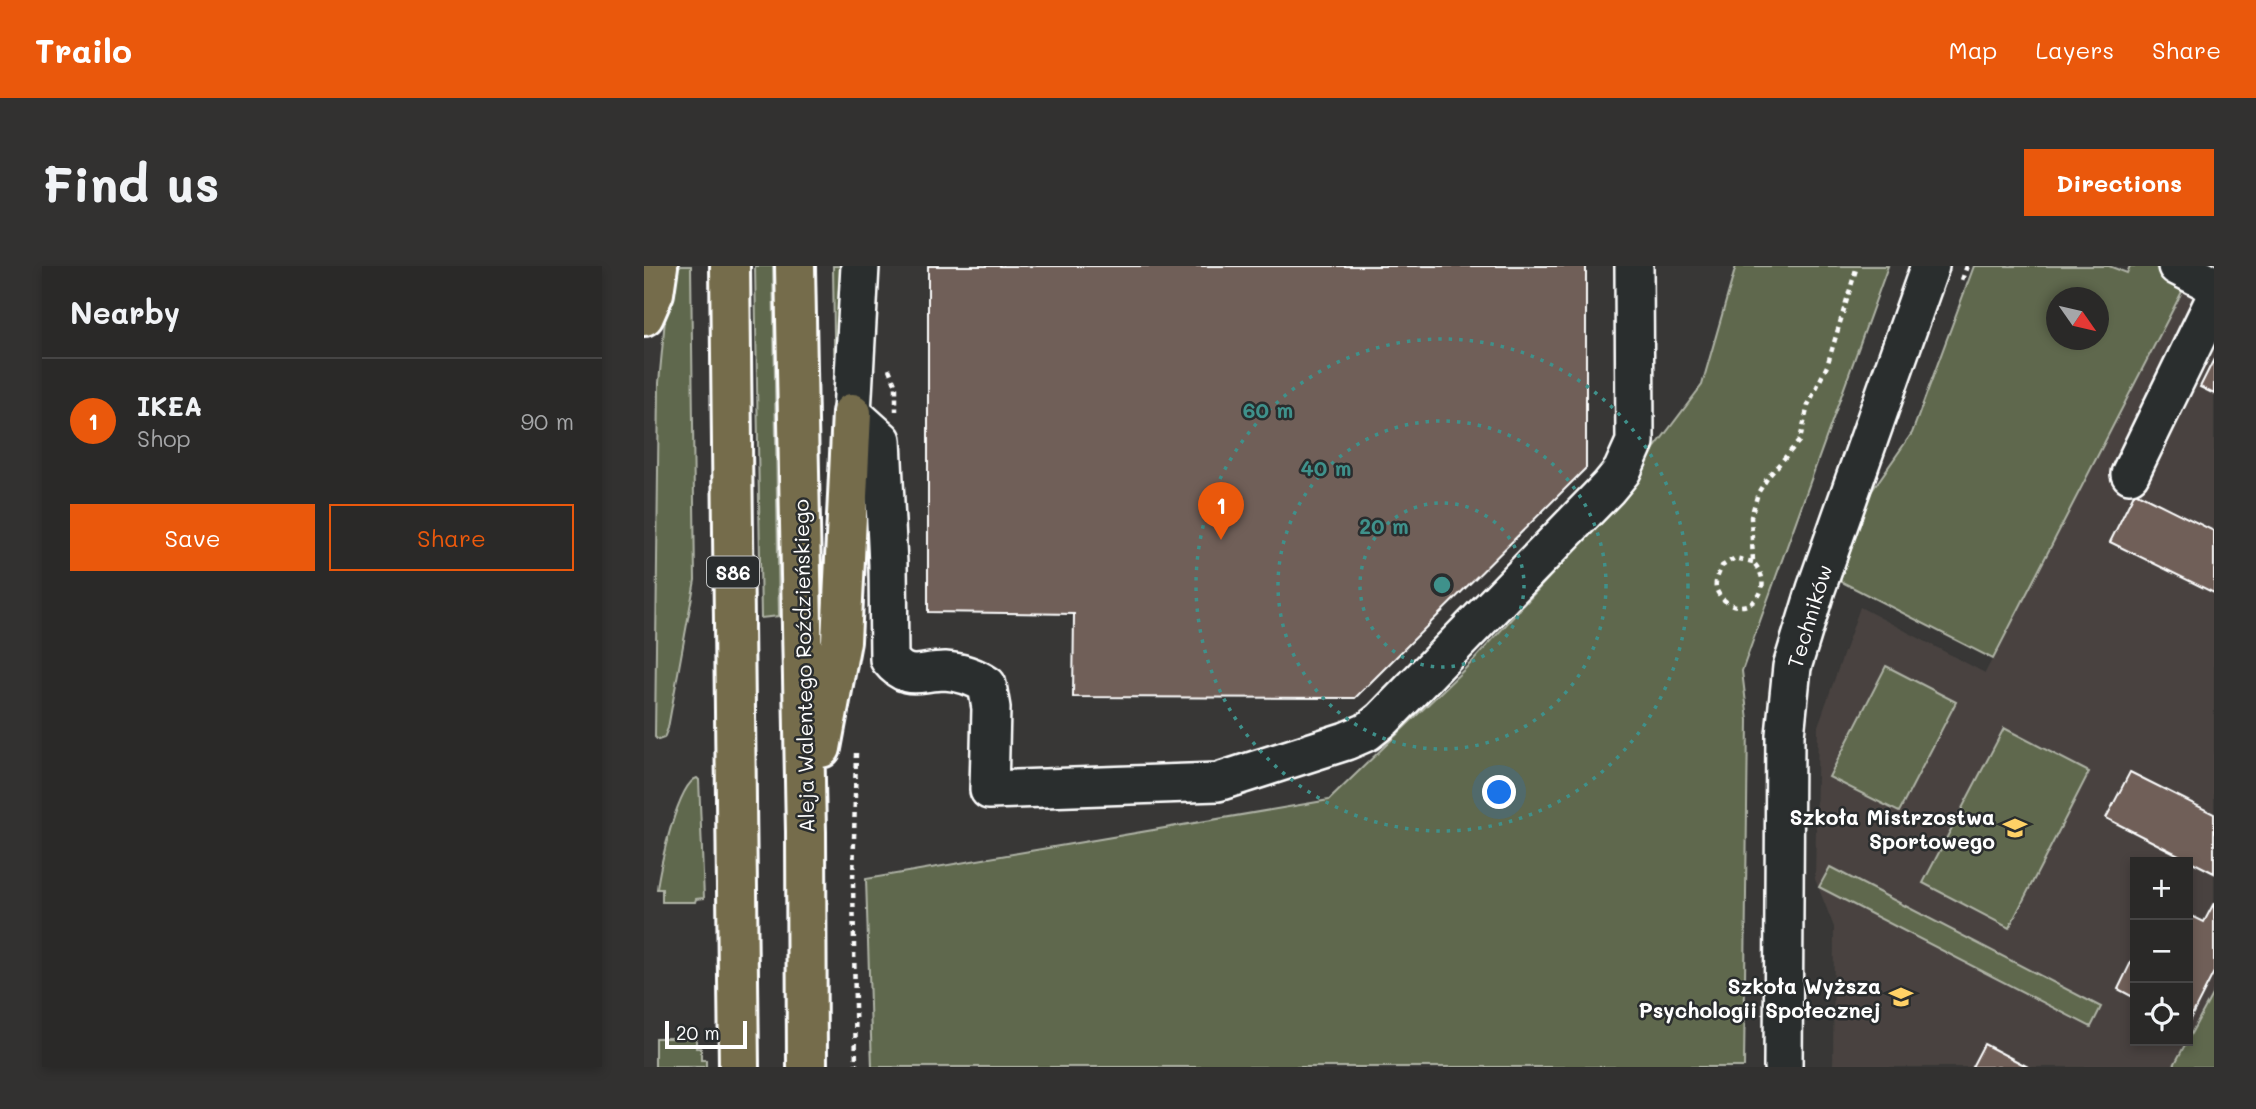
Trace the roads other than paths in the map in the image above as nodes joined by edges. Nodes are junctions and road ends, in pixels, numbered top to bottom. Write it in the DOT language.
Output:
graph roads {
  1 [pos="658,266"];
  2 [pos="730,266"];
  3 [pos="795,266"];
  4 [pos="860,266"];
  5 [pos="1634,266"];
  6 [pos="1930,266"];
  7 [pos="2177,266"];
  8 [pos="2214,285"];
  9 [pos="2214,301"];
  10 [pos="644,316"];
  11 [pos="852,413"];
  12 [pos="2130,474"];
  13 [pos="806,832"];
  14 [pos="739,1067"];
  15 [pos="807,1067"];
  16 [pos="1783,1067"];
  1 -- 10 [label="highway"];
  2 -- 14 [label="highway, S86"];
  3 -- 13 [label="highway, Aleja Walentego Roździeńskiego"];
  4 -- 11 [label="street"];
  5 -- 11 [label="street"];
  6 -- 16 [label="street, Techników"];
  7 -- 8 [label="street"];
  9 -- 12 [label="street"];
  11 -- 13 [label="highway"];
  13 -- 15 [label="highway, Aleja Walentego Roździeńskiego"];
}
